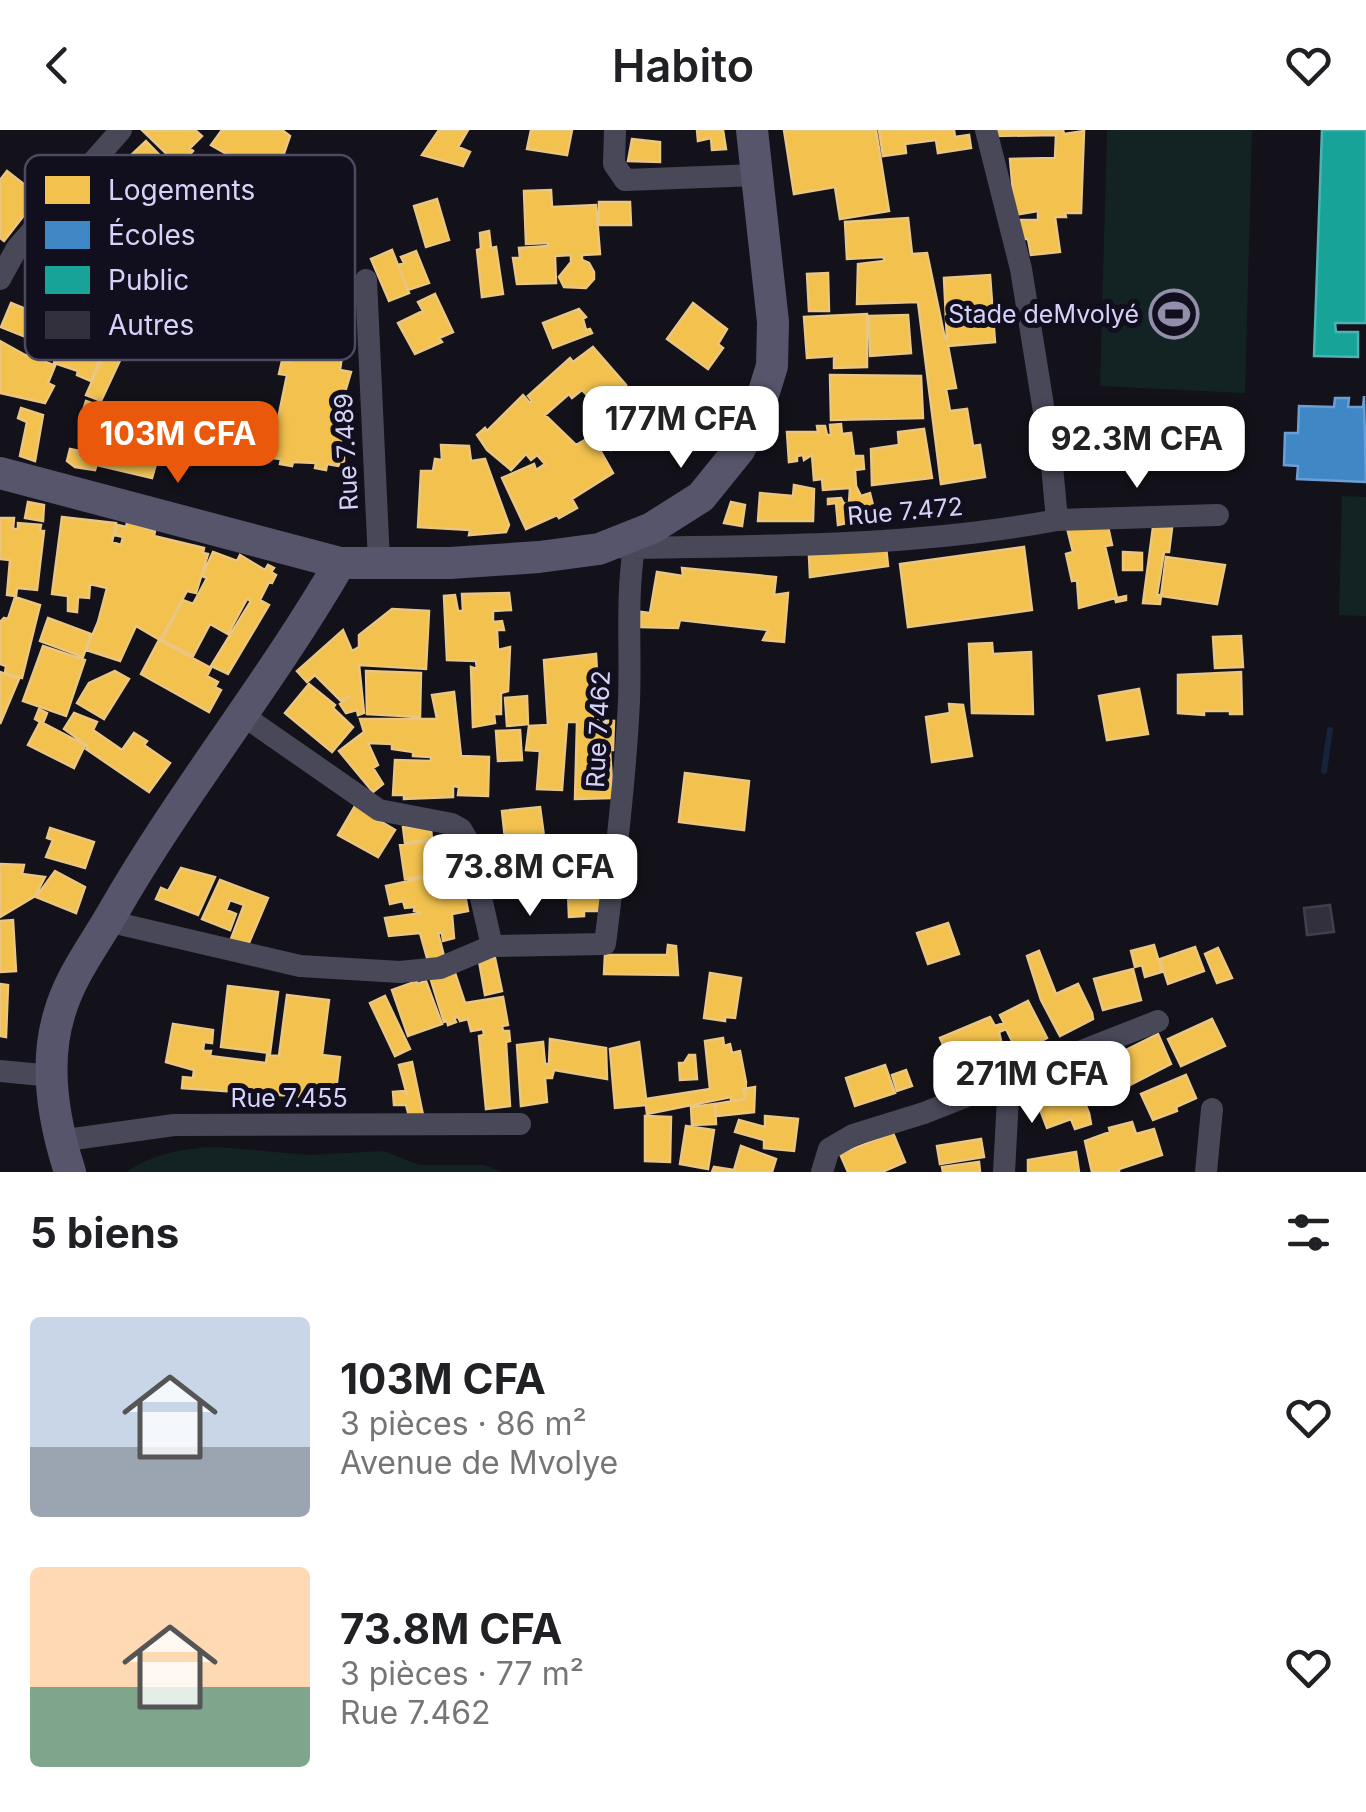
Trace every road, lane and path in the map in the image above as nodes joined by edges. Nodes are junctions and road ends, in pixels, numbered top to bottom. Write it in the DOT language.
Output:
graph roads {
  1 [pos="121,130"];
  2 [pos="615,130"];
  3 [pos="752,130"];
  4 [pos="986,130"];
  5 [pos="99,155"];
  6 [pos="757,175"];
  7 [pos="25,239"];
  8 [pos="0,279"];
  9 [pos="366,280"];
  10 [pos="0,473"];
  11 [pos="1218,515"];
  12 [pos="1057,520"];
  13 [pos="634,548"];
  14 [pos="599,549"];
  15 [pos="379,562"];
  16 [pos="340,563"];
  17 [pos="241,714"];
  18 [pos="107,921"];
  19 [pos="492,946"];
  20 [pos="1158,1021"];
  21 [pos="0,1071"];
  22 [pos="52,1076"];
  23 [pos="1009,1079"];
  24 [pos="1212,1109"];
  25 [pos="520,1124"];
  26 [pos="65,1156"];
  27 [pos="822,1172"];
  28 [pos="1004,1172"];
  29 [pos="1206,1172"];
  1 -- 5 [label="street"];
  2 -- 6 [label="street"];
  3 -- 6 [label="street"];
  4 -- 12 [label="street"];
  6 -- 14 [label="street"];
  7 -- 8 [label="street"];
  9 -- 15 [label="street, Rue 7.489"];
  10 -- 16 [label="street"];
  11 -- 12 [label="street, Rue 7.472"];
  12 -- 13 [label="street, Rue 7.472"];
  13 -- 14 [label="street, Rue 7.472"];
  13 -- 19 [label="street, Rue 7.462"];
  14 -- 15 [label="street"];
  15 -- 16 [label="street"];
  16 -- 17 [label="street"];
  17 -- 18 [label="street"];
  17 -- 19 [label="street"];
  18 -- 19 [label="street, Rue 7.462"];
  18 -- 22 [label="street"];
  20 -- 23 [label="street"];
  21 -- 22 [label="street"];
  22 -- 26 [label="street"];
  23 -- 27 [label="street"];
  23 -- 28 [label="street"];
  24 -- 29 [label="street"];
  25 -- 26 [label="street, Rue 7.455"];
}
